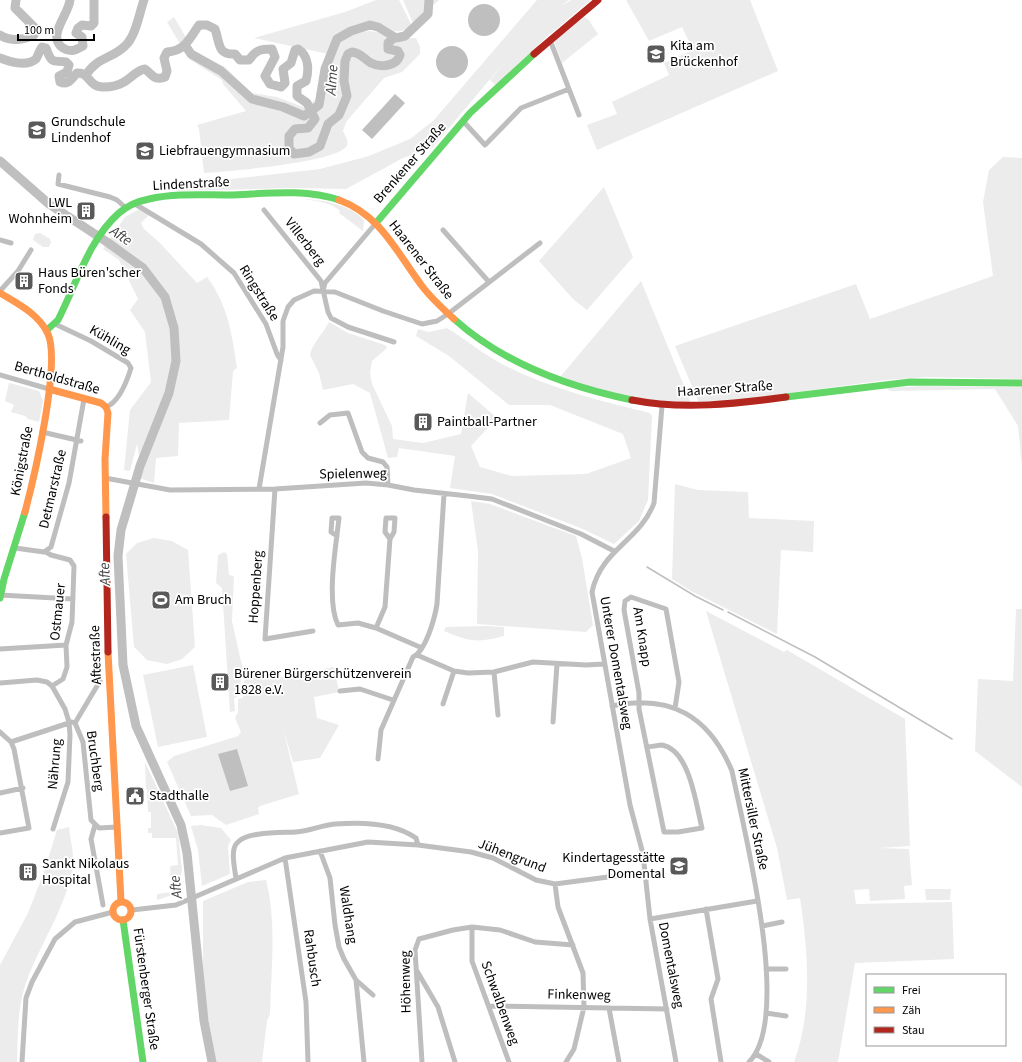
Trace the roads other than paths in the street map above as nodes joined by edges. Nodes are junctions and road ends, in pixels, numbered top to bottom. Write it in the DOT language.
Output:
graph roads {
  1 [pos="598,0"];
  2 [pos="550,40"];
  3 [pos="569,89"];
  4 [pos="579,115"];
  5 [pos="463,121"];
  6 [pos="59,175"];
  7 [pos="135,204"];
  8 [pos="126,208"];
  9 [pos="264,210"];
  10 [pos="376,222"];
  11 [pos="443,230"];
  12 [pos="0,240"];
  13 [pos="11,243"];
  14 [pos="540,243"];
  15 [pos="31,250"];
  16 [pos="489,282"];
  17 [pos="323,291"];
  18 [pos="0,292"];
  19 [pos="448,314"];
  20 [pos="55,324"];
  21 [pos="47,330"];
  22 [pos="394,342"];
  23 [pos="281,360"];
  24 [pos="0,375"];
  25 [pos="1022,383"];
  26 [pos="49,389"];
  27 [pos="84,398"];
  28 [pos="662,406"];
  29 [pos="106,407"];
  30 [pos="320,423"];
  31 [pos="42,432"];
  32 [pos="79,440"];
  33 [pos="106,478"];
  34 [pos="388,484"];
  35 [pos="260,489"];
  36 [pos="275,489"];
  37 [pos="444,494"];
  38 [pos="337,536"];
  39 [pos="390,539"];
  40 [pos="15,548"];
  41 [pos="614,551"];
  42 [pos="46,552"];
  43 [pos="0,594"];
  44 [pos="0,598"];
  45 [pos="72,599"];
  46 [pos="376,628"];
  47 [pos="313,631"];
  48 [pos="66,645"];
  49 [pos="422,648"];
  50 [pos="0,649"];
  51 [pos="417,655"];
  52 [pos="557,664"];
  53 [pos="604,664"];
  54 [pos="454,671"];
  55 [pos="494,672"];
  56 [pos="100,682"];
  57 [pos="0,683"];
  58 [pos="52,686"];
  59 [pos="340,691"];
  60 [pos="393,700"];
  61 [pos="639,702"];
  62 [pos="443,704"];
  63 [pos="612,706"];
  64 [pos="675,708"];
  65 [pos="498,715"];
  66 [pos="69,722"];
  67 [pos="553,722"];
  68 [pos="76,723"];
  69 [pos="0,732"];
  70 [pos="11,742"];
  71 [pos="647,747"];
  72 [pos="378,759"];
  73 [pos="22,788"];
  74 [pos="0,793"];
  75 [pos="95,826"];
  76 [pos="117,827"];
  77 [pos="53,829"];
  78 [pos="0,833"];
  79 [pos="418,845"];
  80 [pos="320,851"];
  81 [pos="285,858"];
  82 [pos="646,872"];
  83 [pos="236,879"];
  84 [pos="555,884"];
  85 [pos="121,901"];
  86 [pos="757,901"];
  87 [pos="103,905"];
  88 [pos="706,909"];
  89 [pos="132,910"];
  90 [pos="113,912"];
  91 [pos="650,919"];
  92 [pos="123,920"];
  93 [pos="782,922"];
  94 [pos="762,926"];
  95 [pos="472,927"];
  96 [pos="573,945"];
  97 [pos="786,969"];
  98 [pos="766,970"];
  99 [pos="417,971"];
  100 [pos="356,980"];
  101 [pos="373,995"];
  102 [pos="489,1006"];
  103 [pos="584,1007"];
  104 [pos="609,1008"];
  105 [pos="667,1009"];
  106 [pos="766,1014"];
  107 [pos="786,1016"];
  108 [pos="756,1054"];
  109 [pos="22,1062"];
  110 [pos="143,1062"];
  111 [pos="308,1062"];
  112 [pos="364,1062"];
  113 [pos="422,1062"];
  114 [pos="455,1062"];
  115 [pos="509,1062"];
  116 [pos="566,1062"];
  117 [pos="619,1062"];
  118 [pos="676,1062"];
  119 [pos="721,1062"];
  120 [pos="748,1062"];
  121 [pos="769,1062"];
  1 -- 2 [label="main road, Brenkener Straße"];
  2 -- 3 [label="street"];
  2 -- 5 [label="main road, Brenkener Straße"];
  3 -- 4 [label="street"];
  3 -- 5 [label="street"];
  5 -- 10 [label="main road, Brenkener Straße"];
  6 -- 8 [label="street"];
  7 -- 8 [label="main road, Lindenstraße"];
  7 -- 10 [label="main road, Lindenstraße"];
  7 -- 23 [label="street, Ringstraße"];
  8 -- 20 [label="main road, Lindenstraße"];
  9 -- 17 [label="street, Villerberg"];
  10 -- 17 [label="street, Brenkener Straße"];
  10 -- 19 [label="main road, Haarener Straße"];
  11 -- 16 [label="street"];
  12 -- 13 [label="street"];
  14 -- 16 [label="street"];
  15 -- 18 [label="street"];
  16 -- 19 [label="street"];
  17 -- 19 [label="street"];
  17 -- 22 [label="street, Villerberg"];
  17 -- 23 [label="street"];
  18 -- 21 [label="main road"];
  19 -- 28 [label="main road, Haarener Straße"];
  20 -- 21 [label="main road, Lindenstraße"];
  20 -- 29 [label="street, Kühling"];
  21 -- 26 [label="main road, Königstraße"];
  23 -- 35 [label="street"];
  24 -- 26 [label="street, Bertholdstraße"];
  25 -- 28 [label="main road, Haarener Straße"];
  26 -- 27 [label="main road, Bertholdstraße"];
  26 -- 31 [label="main road, Königstraße"];
  27 -- 29 [label="main road, Bertholdstraße"];
  27 -- 32 [label="street, Detmarstraße"];
  28 -- 41 [label="street, Unterer Domentalsweg"];
  29 -- 33 [label="main road, Aftestraße"];
  30 -- 34 [label="street"];
  31 -- 32 [label="street"];
  31 -- 40 [label="main road, Königstraße"];
  32 -- 42 [label="street, Detmarstraße"];
  33 -- 35 [label="street, Spielenweg"];
  33 -- 76 [label="main road, Aftestraße"];
  34 -- 36 [label="street, Spielenweg"];
  34 -- 37 [label="street, Spielenweg"];
  35 -- 36 [label="street, Spielenweg"];
  36 -- 47 [label="street, Hoppenberg"];
  37 -- 41 [label="street, Spielenweg"];
  37 -- 49 [label="street"];
  38 -- 46 [label="street"];
  39 -- 46 [label="street"];
  40 -- 42 [label="street"];
  40 -- 43 [label="main road, Königstraße"];
  41 -- 53 [label="street, Unterer Domentalsweg"];
  42 -- 45 [label="street, Ostmauer"];
  43 -- 44 [label="main road, Königstraße"];
  43 -- 45 [label="street"];
  45 -- 48 [label="street, Ostmauer"];
  46 -- 49 [label="street"];
  48 -- 50 [label="street"];
  48 -- 58 [label="street, Ostmauer"];
  49 -- 51 [label="street"];
  51 -- 54 [label="street"];
  51 -- 60 [label="street"];
  52 -- 53 [label="street"];
  52 -- 55 [label="street"];
  52 -- 67 [label="street"];
  53 -- 63 [label="street, Unterer Domentalsweg"];
  54 -- 55 [label="street"];
  54 -- 62 [label="street"];
  55 -- 65 [label="street"];
  56 -- 68 [label="street"];
  57 -- 58 [label="street"];
  58 -- 66 [label="street, Bruchberg"];
  59 -- 60 [label="street"];
  60 -- 72 [label="street"];
  61 -- 63 [label="street, Mittersiller Straße"];
  61 -- 64 [label="street, Mittersiller Straße"];
  61 -- 64 [label="street, Am Knapp"];
  61 -- 71 [label="street"];
  63 -- 82 [label="street, Unterer Domentalsweg"];
  64 -- 86 [label="street, Mittersiller Straße"];
  66 -- 68 [label="street, Bruchberg"];
  66 -- 70 [label="street"];
  66 -- 77 [label="street, Nährung"];
  68 -- 75 [label="street, Bruchberg"];
  69 -- 70 [label="street"];
  70 -- 73 [label="street"];
  71 -- 71 [label="street"];
  73 -- 74 [label="street"];
  73 -- 78 [label="street"];
  75 -- 76 [label="street"];
  75 -- 87 [label="street, Bruchberg"];
  76 -- 85 [label="main road, Aftestraße"];
  79 -- 80 [label="street, Jühengrund"];
  79 -- 83 [label="street"];
  79 -- 84 [label="street, Jühengrund"];
  80 -- 81 [label="street, Jühengrund"];
  80 -- 100 [label="street, Waldhang"];
  81 -- 83 [label="street, Jühengrund"];
  81 -- 111 [label="street, Rahbusch"];
  82 -- 84 [label="street, Jühengrund"];
  82 -- 91 [label="street, Domentalsweg"];
  83 -- 89 [label="street, Jühengrund"];
  84 -- 96 [label="street"];
  85 -- 89 [label="main road"];
  85 -- 90 [label="main road"];
  86 -- 88 [label="street"];
  86 -- 94 [label="street, Mittersiller Straße"];
  88 -- 91 [label="street"];
  88 -- 119 [label="street"];
  89 -- 92 [label="main road"];
  90 -- 92 [label="main road"];
  90 -- 109 [label="street"];
  91 -- 105 [label="street, Domentalsweg"];
  92 -- 110 [label="main road, Fürstenberger Straße"];
  93 -- 94 [label="street"];
  94 -- 98 [label="street, Mittersiller Straße"];
  95 -- 96 [label="street, Höhenweg"];
  95 -- 99 [label="street, Höhenweg"];
  95 -- 102 [label="street, Schwalbenweg"];
  96 -- 103 [label="street"];
  97 -- 98 [label="street"];
  98 -- 106 [label="street, Mittersiller Straße"];
  99 -- 113 [label="street, Höhenweg"];
  99 -- 114 [label="street"];
  100 -- 101 [label="street, Waldhang"];
  100 -- 112 [label="street, Waldhang"];
  102 -- 103 [label="street, Finkenweg"];
  102 -- 115 [label="street, Schwalbenweg"];
  103 -- 104 [label="street, Finkenweg"];
  103 -- 116 [label="street"];
  104 -- 105 [label="street, Finkenweg"];
  104 -- 117 [label="street"];
  105 -- 118 [label="street, Domentalsweg"];
  106 -- 107 [label="street"];
  106 -- 108 [label="street, Mittersiller Straße"];
  108 -- 120 [label="street, Mittersiller Straße"];
  108 -- 121 [label="street"];
}
